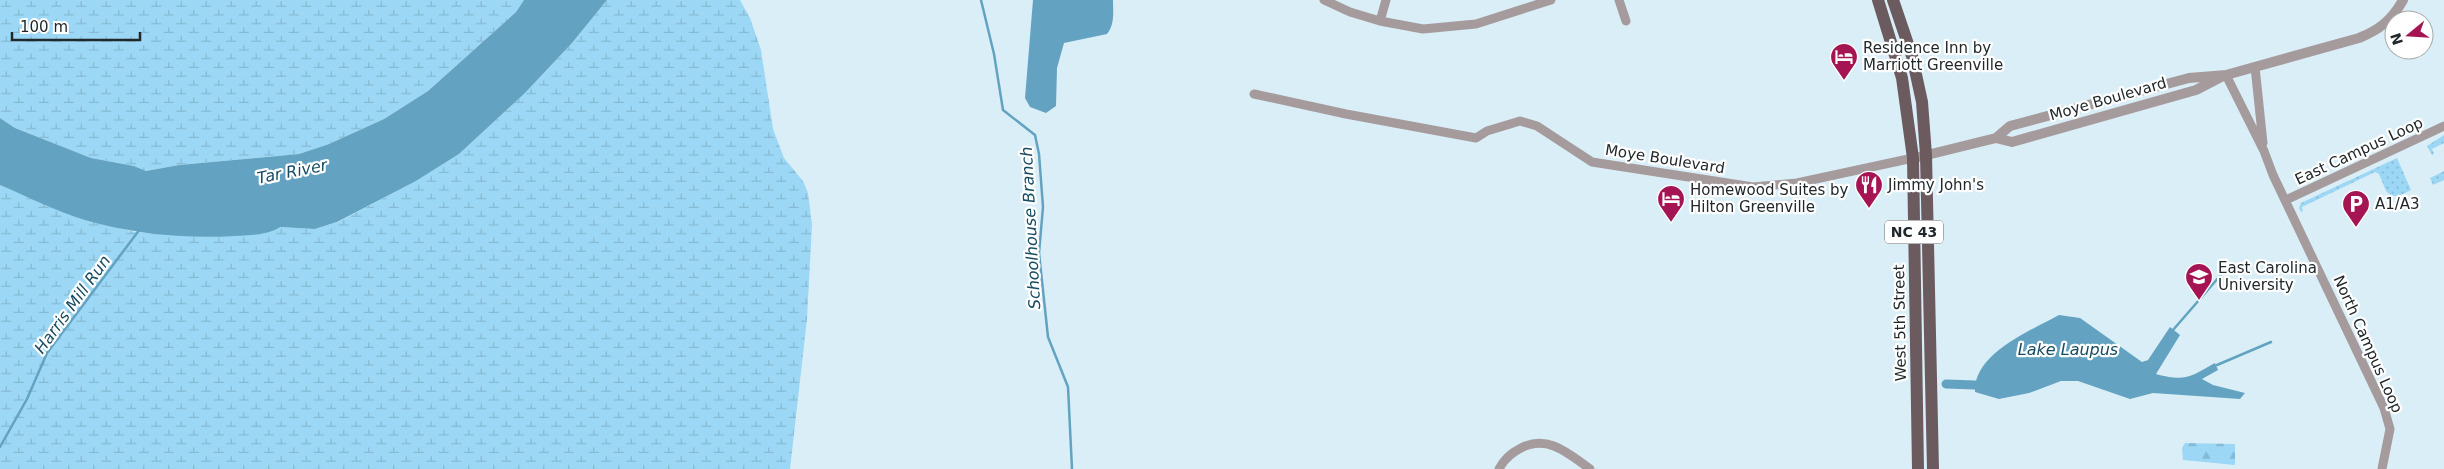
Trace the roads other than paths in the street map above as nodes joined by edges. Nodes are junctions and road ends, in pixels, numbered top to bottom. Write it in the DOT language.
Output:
graph roads {
  1 [pos="1324,0"];
  2 [pos="1386,0"];
  3 [pos="1551,0"];
  4 [pos="1619,0"];
  5 [pos="1878,0"];
  6 [pos="1893,0"];
  7 [pos="2403,0"];
  8 [pos="1380,21"];
  9 [pos="1626,22"];
  10 [pos="2255,67"];
  11 [pos="2226,75"];
  12 [pos="1254,94"];
  13 [pos="2444,126"];
  14 [pos="1996,138"];
  15 [pos="2264,151"];
  16 [pos="1926,155"];
  17 [pos="1913,158"];
  18 [pos="2286,200"];
  19 [pos="1499,469"];
  20 [pos="1590,469"];
  21 [pos="1918,469"];
  22 [pos="1933,469"];
  23 [pos="2382,469"];
  1 -- 8 [label="street"];
  2 -- 8 [label="street"];
  3 -- 8 [label="street"];
  4 -- 9 [label="street"];
  5 -- 17 [label="main road, West 5th Street / NC 43"];
  6 -- 16 [label="main road, West 5th Street / NC 43"];
  7 -- 10 [label="street, Moye Boulevard"];
  10 -- 11 [label="street, Moye Boulevard"];
  10 -- 15 [label="street, North Campus Loop"];
  11 -- 14 [label="street, Moye Boulevard"];
  11 -- 14 [label="street, Moye Boulevard"];
  11 -- 15 [label="street, North Campus Loop"];
  12 -- 17 [label="street, Moye Boulevard"];
  13 -- 18 [label="street, East Campus Loop"];
  14 -- 16 [label="street, Moye Boulevard"];
  15 -- 18 [label="street, North Campus Loop"];
  16 -- 17 [label="street, Moye Boulevard"];
  16 -- 22 [label="main road, West 5th Street / NC 43"];
  17 -- 21 [label="main road, West 5th Street / NC 43"];
  18 -- 23 [label="street, North Campus Loop"];
  19 -- 20 [label="street"];
}
